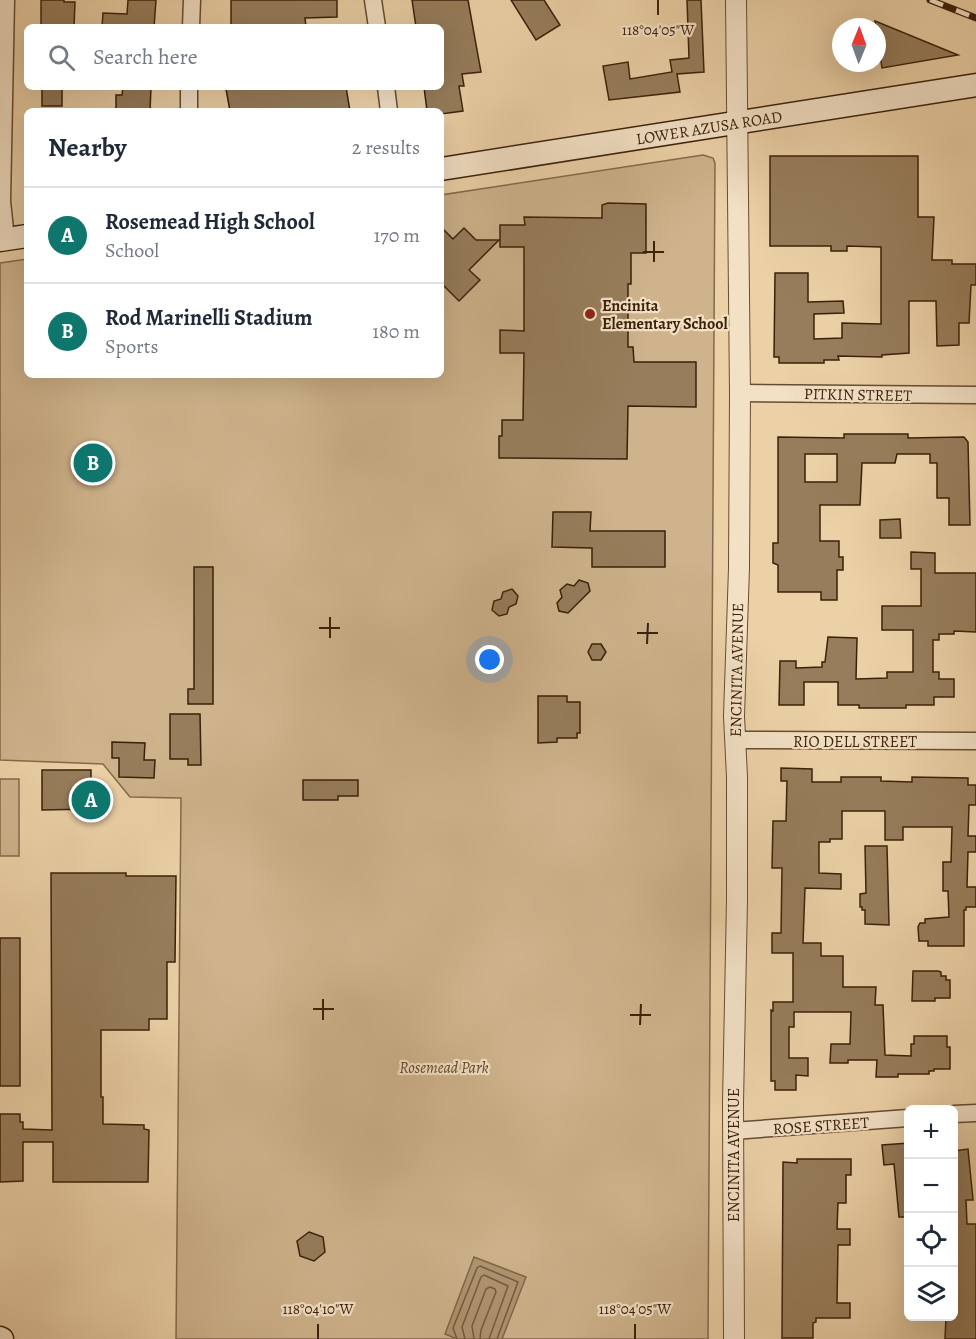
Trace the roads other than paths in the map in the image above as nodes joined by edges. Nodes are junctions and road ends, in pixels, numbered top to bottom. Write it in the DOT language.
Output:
graph roads {
  1 [pos="6,0"];
  2 [pos="192,0"];
  3 [pos="373,0"];
  4 [pos="736,0"];
  5 [pos="191,24"];
  6 [pos="377,24"];
  7 [pos="976,85"];
  8 [pos="189,90"];
  9 [pos="386,90"];
  10 [pos="189,108"];
  11 [pos="389,108"];
  12 [pos="737,123"];
  13 [pos="444,169"];
  14 [pos="11,238"];
  15 [pos="740,393"];
  16 [pos="976,395"];
  17 [pos="735,740"];
  18 [pos="976,741"];
  19 [pos="976,1113"];
  20 [pos="958,1114"];
  21 [pos="904,1118"];
  22 [pos="733,1131"];
  23 [pos="734,1339"];
  1 -- 14 [label="street"];
  2 -- 5 [label="street"];
  3 -- 6 [label="street"];
  4 -- 12 [label="street, ENCINITA AVENUE"];
  7 -- 12 [label="main road, LOWER AZUSA ROAD"];
  8 -- 10 [label="street"];
  9 -- 11 [label="street"];
  12 -- 13 [label="main road, LOWER AZUSA ROAD"];
  12 -- 15 [label="street, ENCINITA AVENUE"];
  15 -- 16 [label="street, PITKIN STREET"];
  15 -- 17 [label="street, ENCINITA AVENUE"];
  17 -- 18 [label="street, RIO DELL STREET"];
  17 -- 22 [label="street, ENCINITA AVENUE"];
  19 -- 20 [label="street"];
  21 -- 22 [label="street, ROSE STREET"];
  22 -- 23 [label="street, ENCINITA AVENUE"];
}
